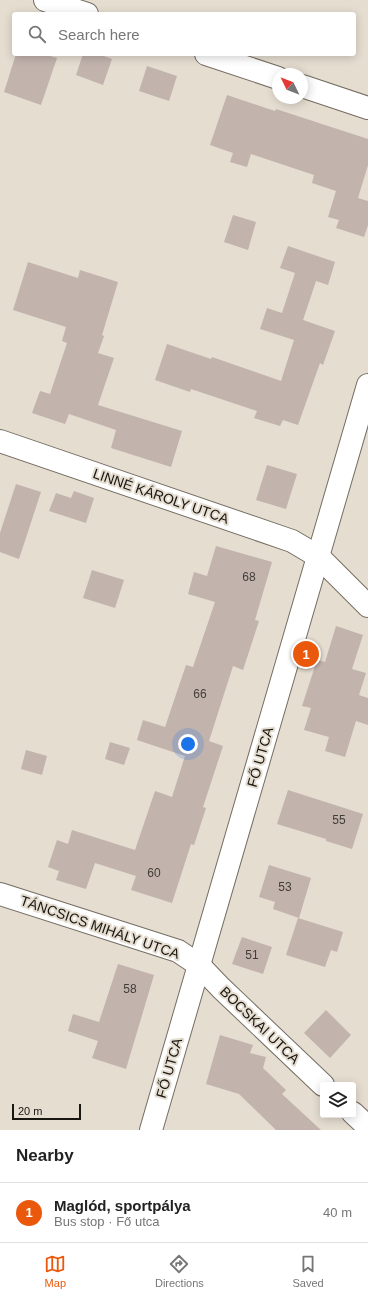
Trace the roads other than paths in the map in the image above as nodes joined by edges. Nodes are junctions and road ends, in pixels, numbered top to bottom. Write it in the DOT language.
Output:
graph roads {
  1 [pos="45,0"];
  2 [pos="81,12"];
  3 [pos="212,56"];
  4 [pos="272,76"];
  5 [pos="308,88"];
  6 [pos="368,108"];
  7 [pos="368,385"];
  8 [pos="0,441"];
  9 [pos="319,557"];
  10 [pos="368,606"];
  11 [pos="0,894"];
  12 [pos="199,965"];
  13 [pos="320,1082"];
  14 [pos="356,1116"];
  15 [pos="368,1127"];
  16 [pos="151,1130"];
  1 -- 2 [label="street"];
  3 -- 4 [label="street"];
  5 -- 6 [label="street"];
  7 -- 9 [label="street, FŐ UTCA"];
  8 -- 9 [label="street, LINNÉ KÁROLY UTCA"];
  9 -- 10 [label="street, LINNÉ KÁROLY UTCA"];
  9 -- 12 [label="street, FŐ UTCA"];
  11 -- 12 [label="street, TÁNCSICS MIHÁLY UTCA"];
  12 -- 13 [label="street, BOCSKAI UTCA"];
  12 -- 16 [label="street, FŐ UTCA"];
  14 -- 15 [label="street"];
}
